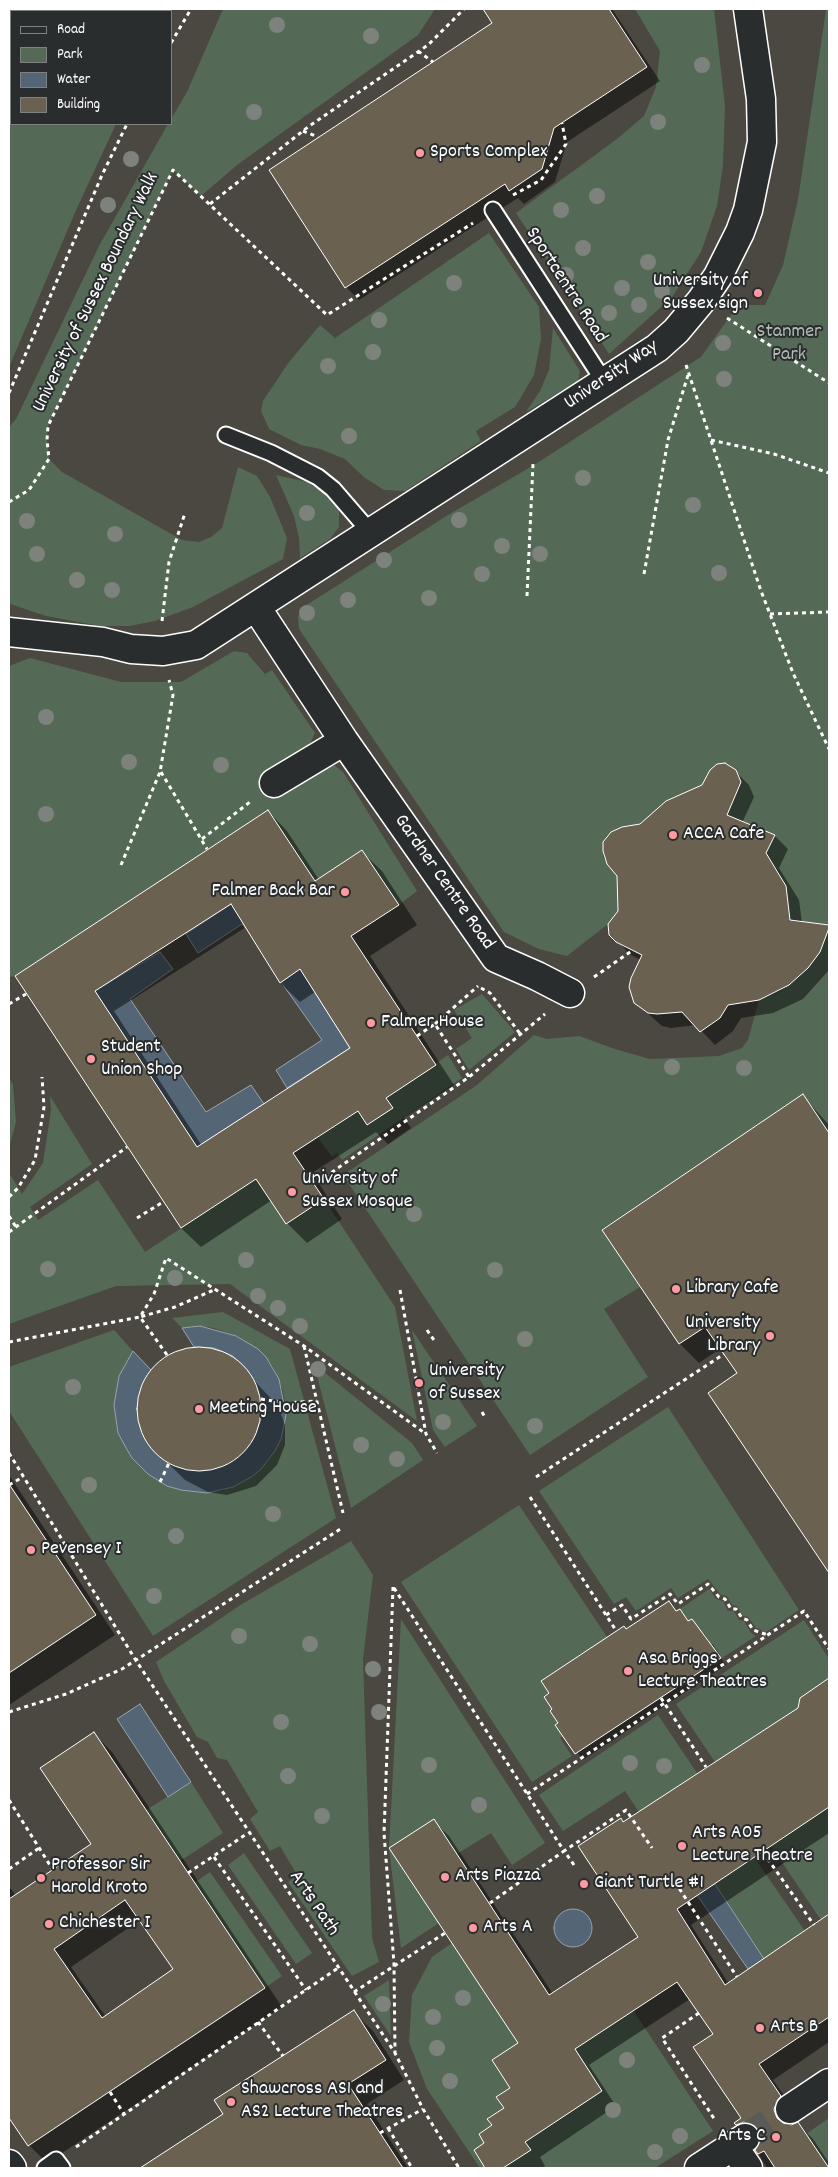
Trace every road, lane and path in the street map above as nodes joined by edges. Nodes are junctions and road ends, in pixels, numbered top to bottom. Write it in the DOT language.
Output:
graph roads {
  1 [pos="191,9"];
  2 [pos="464,9"];
  3 [pos="748,9"];
  4 [pos="172,41"];
  5 [pos="418,51"];
  6 [pos="433,62"];
  7 [pos="562,123"];
  8 [pos="127,125"];
  9 [pos="303,131"];
  10 [pos="318,137"];
  11 [pos="210,204"];
  12 [pos="493,210"];
  13 [pos="701,301"];
  14 [pos="676,331"];
  15 [pos="688,374"];
  16 [pos="605,382"];
  17 [pos="829,383"];
  18 [pos="9,393"];
  19 [pos="226,434"];
  20 [pos="711,440"];
  21 [pos="533,462"];
  22 [pos="829,473"];
  23 [pos="9,502"];
  24 [pos="185,513"];
  25 [pos="371,533"];
  26 [pos="644,574"];
  27 [pos="527,596"];
  28 [pos="256,607"];
  29 [pos="829,612"];
  30 [pos="770,614"];
  31 [pos="162,625"];
  32 [pos="9,632"];
  33 [pos="167,672"];
  34 [pos="344,741"];
  35 [pos="829,748"];
  36 [pos="160,772"];
  37 [pos="274,783"];
  38 [pos="202,839"];
  39 [pos="207,849"];
  40 [pos="121,865"];
  41 [pos="633,950"];
  42 [pos="496,958"];
  43 [pos="478,986"];
  44 [pos="570,993"];
  45 [pos="26,994"];
  46 [pos="9,1004"];
  47 [pos="435,1024"];
  48 [pos="521,1034"];
  49 [pos="417,1036"];
  50 [pos="42,1077"];
  51 [pos="469,1077"];
  52 [pos="127,1146"];
  53 [pos="325,1177"];
  54 [pos="9,1196"];
  55 [pos="163,1202"];
  56 [pos="9,1216"];
  57 [pos="137,1218"];
  58 [pos="16,1227"];
  59 [pos="9,1232"];
  60 [pos="216,1289"];
  61 [pos="400,1290"];
  62 [pos="140,1317"];
  63 [pos="427,1330"];
  64 [pos="434,1340"];
  65 [pos="9,1342"];
  66 [pos="304,1346"];
  67 [pos="724,1354"];
  68 [pos="167,1355"];
  69 [pos="261,1399"];
  70 [pos="317,1401"];
  71 [pos="482,1412"];
  72 [pos="486,1419"];
  73 [pos="426,1434"];
  74 [pos="9,1453"];
  75 [pos="437,1453"];
  76 [pos="170,1463"];
  77 [pos="23,1476"];
  78 [pos="536,1477"];
  79 [pos="160,1482"];
  80 [pos="9,1485"];
  81 [pos="530,1497"];
  82 [pos="343,1512"];
  83 [pos="342,1528"];
  84 [pos="606,1615"];
  85 [pos="615,1629"];
  86 [pos="768,1635"];
  87 [pos="829,1649"];
  88 [pos="135,1659"];
  89 [pos="661,1698"];
  90 [pos="664,1703"];
  91 [pos="9,1712"];
  92 [pos="706,1767"];
  93 [pos="527,1794"];
  94 [pos="9,1800"];
  95 [pos="248,1833"];
  96 [pos="39,1848"];
  97 [pos="652,1848"];
  98 [pos="564,1851"];
  99 [pos="763,1852"];
  100 [pos="214,1857"];
  101 [pos="574,1865"];
  102 [pos="9,1869"];
  103 [pos="53,1870"];
  104 [pos="188,1873"];
  105 [pos="675,1882"];
  106 [pos="490,1903"];
  107 [pos="814,1925"];
  108 [pos="445,1933"];
  109 [pos="394,1964"];
  110 [pos="338,1968"];
  111 [pos="737,1977"];
  112 [pos="306,1990"];
  113 [pos="354,1992"];
  114 [pos="699,2013"];
  115 [pos="258,2022"];
  116 [pos="395,2053"];
  117 [pos="283,2056"];
  118 [pos="829,2083"];
  119 [pos="110,2092"];
  120 [pos="423,2109"];
  121 [pos="790,2109"];
  122 [pos="124,2114"];
  123 [pos="717,2122"];
  124 [pos="388,2128"];
  125 [pos="380,2133"];
  126 [pos="742,2151"];
  127 [pos="9,2164"];
  128 [pos="54,2166"];
  129 [pos="12,2168"];
  130 [pos="412,2168"];
  131 [pos="460,2168"];
  132 [pos="699,2168"];
  1 -- 4 [label="path"];
  2 -- 5 [label="path"];
  3 -- 13 [label="main road, University Way"];
  5 -- 6 [label="path"];
  5 -- 9 [label="path"];
  7 -- 12 [label="path"];
  8 -- 18 [label="path"];
  9 -- 10 [label="path"];
  9 -- 11 [label="path"];
  11 -- 12 [label="path, University of Sussex Boundary Walk"];
  11 -- 23 [label="path, University of Sussex Boundary Walk"];
  12 -- 16 [label="lane, Sportcentre Road"];
  13 -- 14 [label="main road, University Way"];
  13 -- 17 [label="path"];
  14 -- 15 [label="path"];
  14 -- 16 [label="main road, University Way"];
  15 -- 20 [label="path"];
  15 -- 26 [label="path"];
  16 -- 25 [label="main road, University Way"];
  19 -- 25 [label="lane"];
  20 -- 22 [label="path"];
  20 -- 30 [label="path"];
  21 -- 27 [label="path"];
  24 -- 31 [label="path"];
  25 -- 28 [label="main road, University Way"];
  28 -- 32 [label="main road"];
  28 -- 34 [label="main road, Gardner Centre Road"];
  29 -- 30 [label="path"];
  30 -- 35 [label="path"];
  33 -- 36 [label="path"];
  34 -- 37 [label="main road"];
  34 -- 42 [label="main road, Gardner Centre Road"];
  36 -- 38 [label="path"];
  36 -- 40 [label="path"];
  37 -- 38 [label="path"];
  38 -- 39 [label="path"];
  41 -- 44 [label="path"];
  42 -- 43 [label="path"];
  42 -- 44 [label="main road, Gardner Centre Road"];
  43 -- 47 [label="path"];
  43 -- 48 [label="path"];
  44 -- 48 [label="path"];
  45 -- 46 [label="path"];
  47 -- 49 [label="path"];
  47 -- 51 [label="path"];
  48 -- 51 [label="path"];
  50 -- 54 [label="path"];
  51 -- 53 [label="path"];
  52 -- 58 [label="path"];
  55 -- 57 [label="path"];
  56 -- 58 [label="path"];
  58 -- 59 [label="path"];
  60 -- 62 [label="path"];
  60 -- 62 [label="path"];
  60 -- 66 [label="path"];
  61 -- 73 [label="path"];
  62 -- 65 [label="path"];
  62 -- 68 [label="path"];
  63 -- 64 [label="path"];
  66 -- 70 [label="path"];
  66 -- 73 [label="path"];
  67 -- 78 [label="path"];
  69 -- 70 [label="path"];
  70 -- 82 [label="path"];
  71 -- 72 [label="path"];
  73 -- 75 [label="path"];
  74 -- 77 [label="path, Arts Path"];
  76 -- 79 [label="path"];
  77 -- 80 [label="path"];
  77 -- 88 [label="path, Arts Path"];
  81 -- 84 [label="path"];
  83 -- 88 [label="path"];
  84 -- 85 [label="path"];
  84 -- 86 [label="path"];
  86 -- 87 [label="path"];
  86 -- 90 [label="path"];
  88 -- 91 [label="path"];
  88 -- 95 [label="path, Arts Path"];
  89 -- 90 [label="path"];
  90 -- 92 [label="path"];
  90 -- 93 [label="path"];
  93 -- 98 [label="path"];
  93 -- 109 [label="path"];
  94 -- 96 [label="path"];
  95 -- 100 [label="path"];
  95 -- 110 [label="path, Arts Path"];
  96 -- 102 [label="path"];
  96 -- 103 [label="path"];
  97 -- 98 [label="path"];
  98 -- 101 [label="path"];
  98 -- 106 [label="path"];
  99 -- 107 [label="path"];
  100 -- 104 [label="path"];
  100 -- 112 [label="path"];
  105 -- 111 [label="path"];
  108 -- 109 [label="path"];
  109 -- 113 [label="path"];
  109 -- 116 [label="path"];
  110 -- 112 [label="path"];
  110 -- 113 [label="path, Arts Path"];
  112 -- 115 [label="path"];
  113 -- 116 [label="path, Arts Path"];
  114 -- 123 [label="path"];
  115 -- 117 [label="path"];
  115 -- 122 [label="path"];
  116 -- 120 [label="path, Arts Path"];
  118 -- 121 [label="main road"];
  119 -- 122 [label="path"];
  120 -- 124 [label="path"];
  120 -- 131 [label="path, Arts Path"];
  122 -- 128 [label="path"];
  124 -- 125 [label="path"];
  124 -- 130 [label="path"];
  126 -- 132 [label="main road"];
  127 -- 129 [label="main road"];
}
